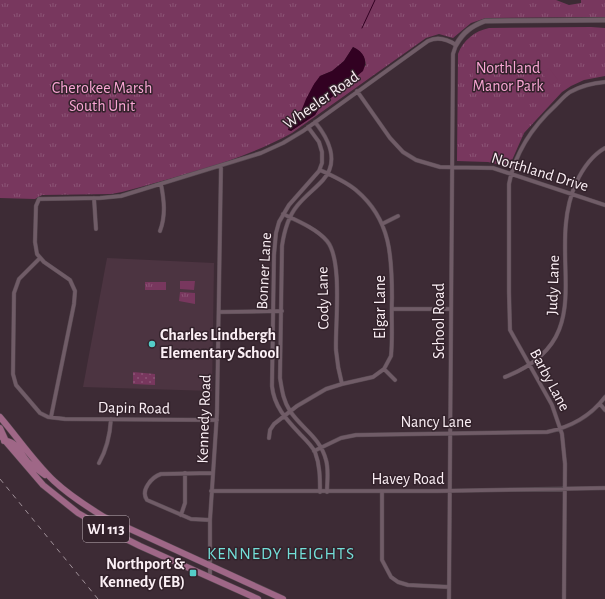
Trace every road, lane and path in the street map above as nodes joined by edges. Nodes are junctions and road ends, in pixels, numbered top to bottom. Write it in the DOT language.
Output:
graph roads {
  1 [pos="605,20"];
  2 [pos="456,45"];
  3 [pos="605,82"];
  4 [pos="358,91"];
  5 [pos="315,122"];
  6 [pos="308,127"];
  7 [pos="605,148"];
  8 [pos="221,166"];
  9 [pos="452,167"];
  10 [pos="320,170"];
  11 [pos="328,173"];
  12 [pos="511,173"];
  13 [pos="161,184"];
  14 [pos="572,194"];
  15 [pos="94,198"];
  16 [pos="605,205"];
  17 [pos="283,214"];
  18 [pos="398,216"];
  19 [pos="290,218"];
  20 [pos="382,224"];
  21 [pos="96,229"];
  22 [pos="160,231"];
  23 [pos="40,258"];
  24 [pos="392,309"];
  25 [pos="451,309"];
  26 [pos="282,311"];
  27 [pos="218,312"];
  28 [pos="274,312"];
  29 [pos="529,365"];
  30 [pos="384,369"];
  31 [pos="505,377"];
  32 [pos="395,380"];
  33 [pos="342,384"];
  34 [pos="605,397"];
  35 [pos="600,404"];
  36 [pos="605,410"];
  37 [pos="290,411"];
  38 [pos="0,417"];
  39 [pos="283,417"];
  40 [pos="51,418"];
  41 [pos="111,419"];
  42 [pos="217,420"];
  43 [pos="0,428"];
  44 [pos="561,429"];
  45 [pos="450,434"];
  46 [pos="270,438"];
  47 [pos="1,440"];
  48 [pos="321,448"];
  49 [pos="314,451"];
  50 [pos="99,463"];
  51 [pos="185,473"];
  52 [pos="213,473"];
  53 [pos="54,481"];
  54 [pos="565,488"];
  55 [pos="605,488"];
  56 [pos="450,490"];
  57 [pos="212,491"];
  58 [pos="382,491"];
  59 [pos="320,492"];
  60 [pos="327,492"];
  61 [pos="181,515"];
  62 [pos="210,520"];
  63 [pos="210,565"];
  64 [pos="210,577"];
  65 [pos="449,587"];
  66 [pos="258,599"];
  67 [pos="283,599"];
  68 [pos="448,599"];
  69 [pos="564,599"];
  1 -- 2 [label="street"];
  2 -- 4 [label="street, Wheeler Road"];
  2 -- 9 [label="street, School Road"];
  3 -- 12 [label="street, Barby Lane"];
  4 -- 5 [label="street, Wheeler Road"];
  4 -- 9 [label="street, Northland Drive"];
  5 -- 6 [label="street, Wheeler Road"];
  5 -- 11 [label="street"];
  6 -- 8 [label="street, Wheeler Road"];
  6 -- 10 [label="street"];
  7 -- 14 [label="street, Judy Lane"];
  8 -- 13 [label="street, Wheeler Road"];
  8 -- 27 [label="street, Kennedy Road"];
  9 -- 12 [label="street, Northland Drive"];
  9 -- 25 [label="street, School Road"];
  10 -- 11 [label="street, Elgar Lane"];
  10 -- 17 [label="street, Bonner Lane"];
  11 -- 19 [label="street, Bonner Lane"];
  11 -- 20 [label="street, Elgar Lane"];
  12 -- 14 [label="street, Northland Drive"];
  12 -- 29 [label="street, Barby Lane"];
  13 -- 15 [label="street, Wheeler Road"];
  13 -- 22 [label="street"];
  14 -- 16 [label="street, Northland Drive"];
  14 -- 29 [label="street, Judy Lane"];
  15 -- 21 [label="street"];
  15 -- 23 [label="street, Wheeler Road"];
  17 -- 19 [label="street, Cody Lane"];
  17 -- 28 [label="street, Bonner Lane"];
  18 -- 20 [label="street"];
  19 -- 26 [label="street, Bonner Lane"];
  19 -- 33 [label="street, Cody Lane"];
  20 -- 24 [label="street, Elgar Lane"];
  23 -- 40 [label="street"];
  23 -- 40 [label="street"];
  24 -- 25 [label="street"];
  24 -- 30 [label="street, Elgar Lane"];
  25 -- 45 [label="street, School Road"];
  26 -- 28 [label="street"];
  26 -- 37 [label="street, Bonner Lane"];
  27 -- 28 [label="street"];
  27 -- 42 [label="street, Kennedy Road"];
  28 -- 39 [label="street, Bonner Lane"];
  29 -- 31 [label="street, Judy Lane"];
  29 -- 44 [label="street, Barby Lane"];
  30 -- 32 [label="street"];
  30 -- 33 [label="street"];
  33 -- 37 [label="street"];
  34 -- 35 [label="street, Nancy Lane"];
  35 -- 36 [label="street"];
  35 -- 44 [label="street, Nancy Lane"];
  37 -- 39 [label="street"];
  37 -- 48 [label="street, Bonner Lane"];
  38 -- 53 [label="main road, WI 113"];
  39 -- 46 [label="street"];
  39 -- 49 [label="street, Bonner Lane"];
  40 -- 41 [label="street, Dapin Road"];
  41 -- 42 [label="street, Dapin Road"];
  41 -- 50 [label="street"];
  42 -- 52 [label="street, Kennedy Road"];
  43 -- 47 [label="main road"];
  44 -- 45 [label="street, Nancy Lane"];
  44 -- 54 [label="street, Barby Lane"];
  45 -- 48 [label="street, Nancy Lane"];
  45 -- 56 [label="street, School Road"];
  47 -- 53 [label="main road"];
  47 -- 64 [label="main road, WI 113"];
  48 -- 49 [label="street, Nancy Lane"];
  48 -- 60 [label="street, Bonner Lane"];
  49 -- 59 [label="street, Bonner Lane"];
  51 -- 52 [label="street"];
  51 -- 61 [label="street"];
  51 -- 61 [label="street"];
  52 -- 57 [label="street, Kennedy Road"];
  53 -- 63 [label="main road, WI 113"];
  54 -- 55 [label="street, Havey Road"];
  54 -- 56 [label="street, Havey Road"];
  54 -- 69 [label="street, Barby Lane"];
  56 -- 58 [label="street, Havey Road"];
  56 -- 65 [label="street, School Road"];
  57 -- 59 [label="street, Havey Road"];
  57 -- 62 [label="street, Kennedy Road"];
  58 -- 60 [label="street, Havey Road"];
  58 -- 65 [label="street"];
  59 -- 60 [label="street, Havey Road"];
  61 -- 62 [label="street"];
  62 -- 63 [label="street, Kennedy Road"];
  63 -- 64 [label="street, Kennedy Road"];
  63 -- 67 [label="main road, WI 113"];
  64 -- 66 [label="main road, WI 113"];
  65 -- 68 [label="street, School Road"];
}
